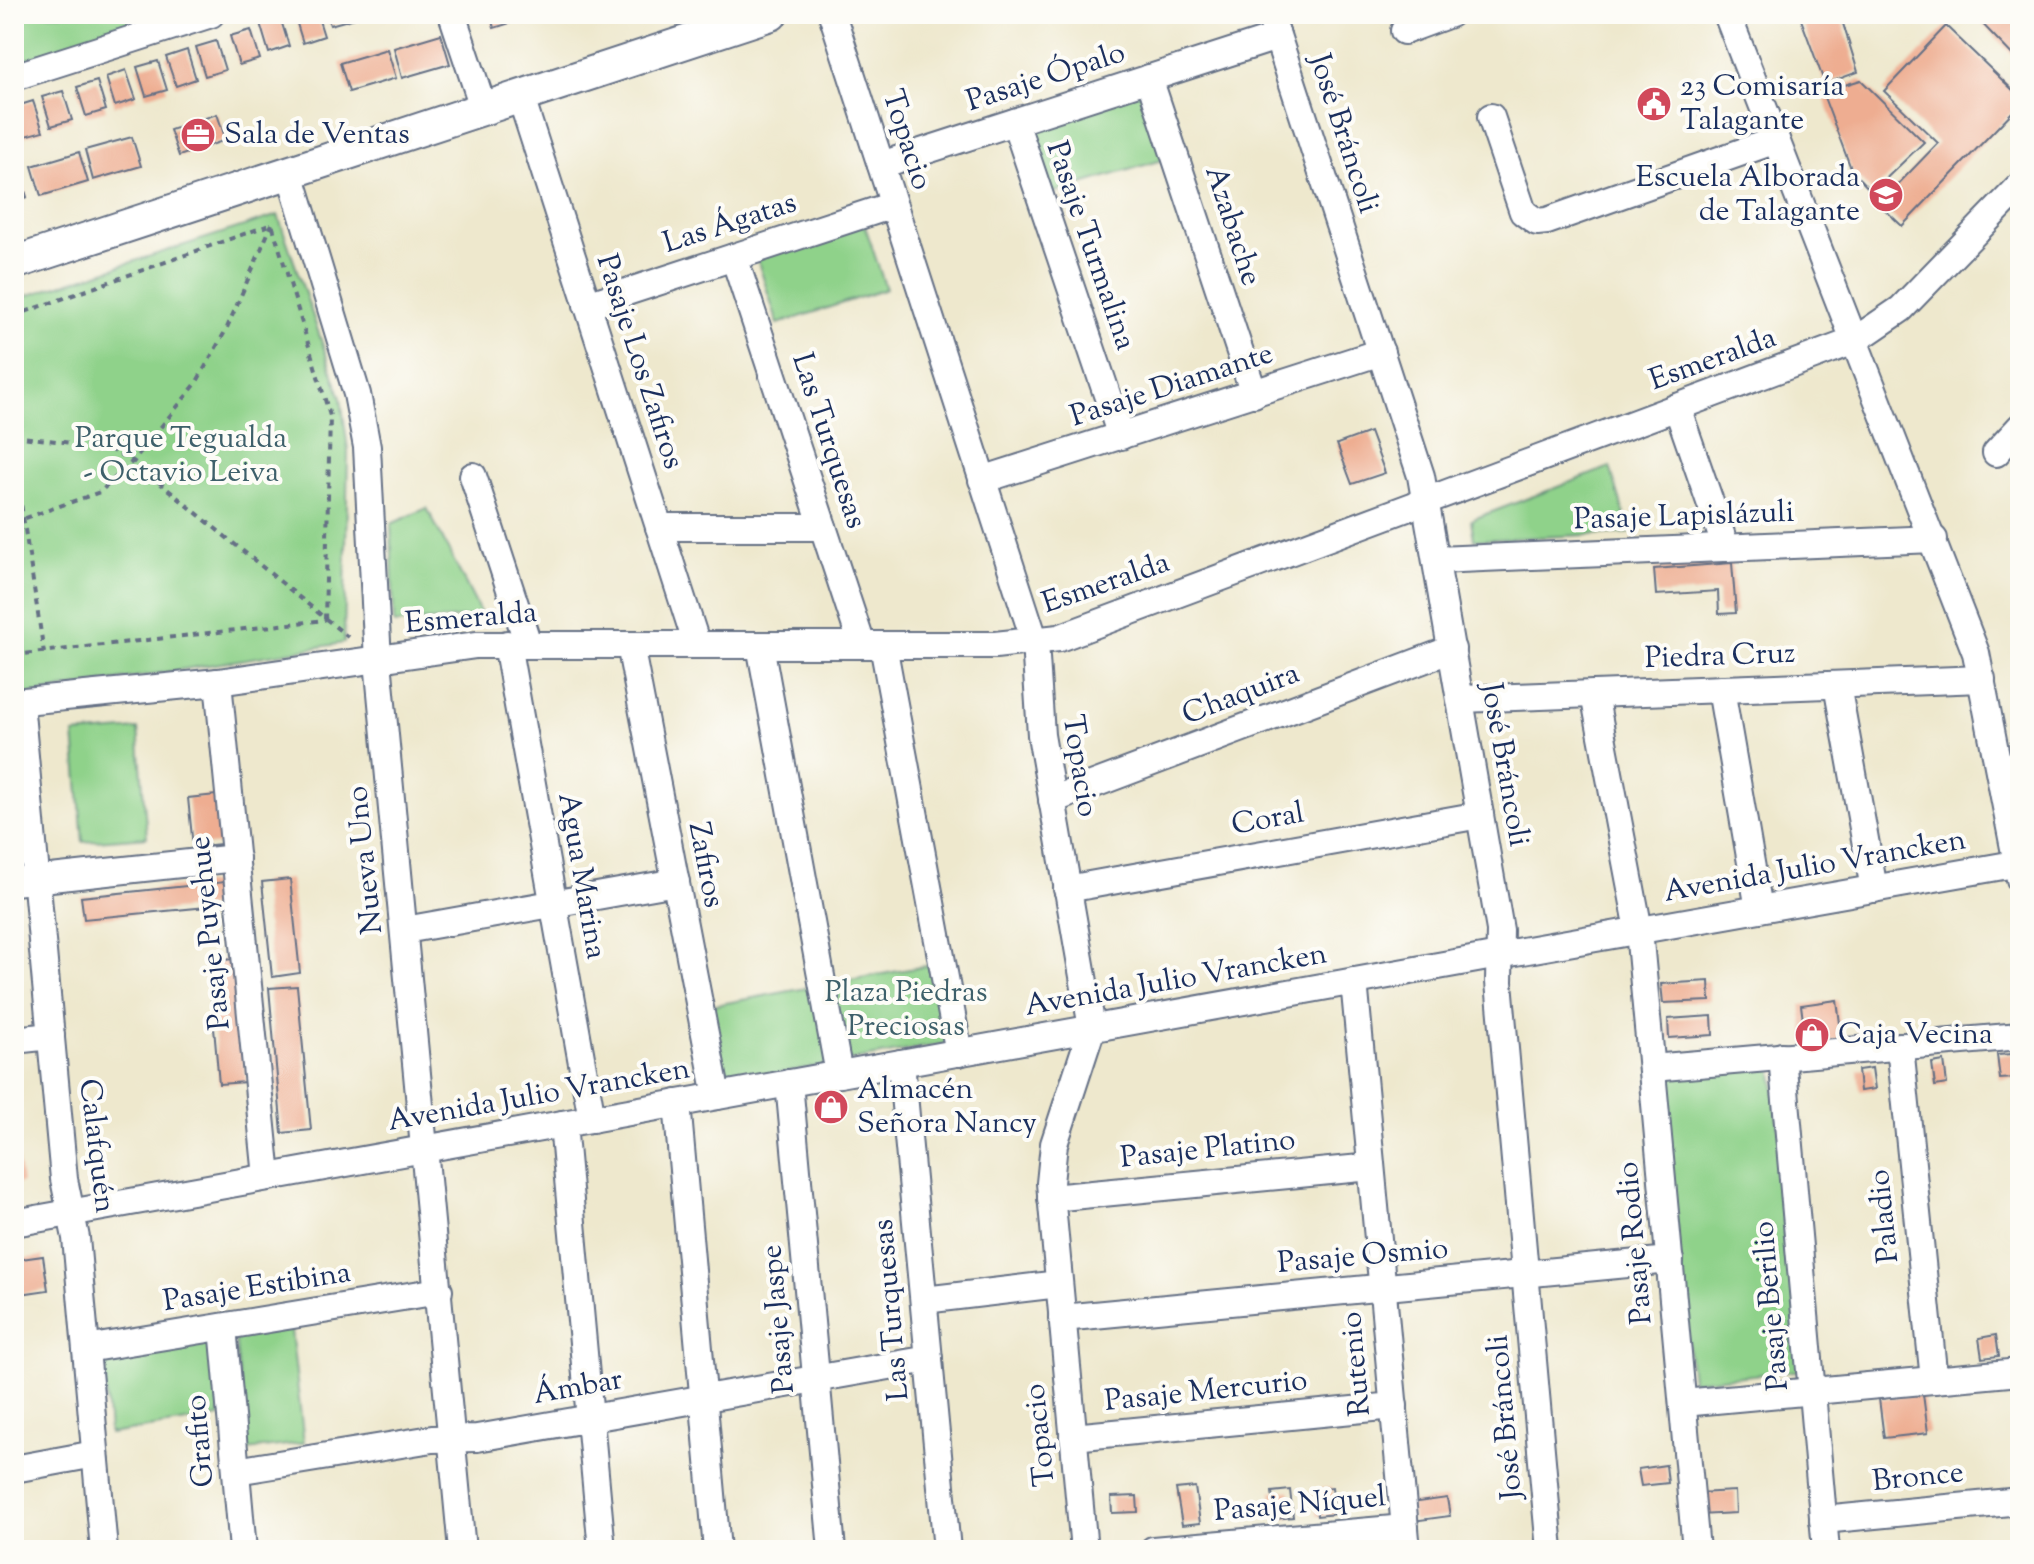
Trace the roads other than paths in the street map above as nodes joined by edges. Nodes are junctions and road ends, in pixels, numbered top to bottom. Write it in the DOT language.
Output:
graph roads {
  1 [pos="211,14"];
  2 [pos="452,14"];
  3 [pos="771,14"];
  4 [pos="832,14"];
  5 [pos="1450,14"];
  6 [pos="1727,14"];
  7 [pos="1273,25"];
  8 [pos="1404,31"];
  9 [pos="14,77"];
  10 [pos="1149,78"];
  11 [pos="521,98"];
  12 [pos="484,110"];
  13 [pos="1491,117"];
  14 [pos="1015,122"];
  15 [pos="1776,140"];
  16 [pos="881,165"];
  17 [pos="290,173"];
  18 [pos="2020,186"];
  19 [pos="893,205"];
  20 [pos="734,257"];
  21 [pos="14,263"];
  22 [pos="587,305"];
  23 [pos="1854,341"];
  24 [pos="1381,352"];
  25 [pos="1254,394"];
  26 [pos="1677,407"];
  27 [pos="2020,427"];
  28 [pos="1121,436"];
  29 [pos="1996,453"];
  30 [pos="473,476"];
  31 [pos="982,480"];
  32 [pos="1427,499"];
  33 [pos="659,527"];
  34 [pos="823,527"];
  35 [pos="1934,539"];
  36 [pos="1726,548"];
  37 [pos="1437,560"];
  38 [pos="1035,642"];
  39 [pos="517,644"];
  40 [pos="630,645"];
  41 [pos="697,645"];
  42 [pos="760,645"];
  43 [pos="872,645"];
  44 [pos="1452,649"];
  45 [pos="378,661"];
  46 [pos="1982,679"];
  47 [pos="218,682"];
  48 [pos="1837,685"];
  49 [pos="1721,689"];
  50 [pos="1594,694"];
  51 [pos="1461,699"];
  52 [pos="17,702"];
  53 [pos="1052,800"];
  54 [pos="1480,815"];
  55 [pos="236,858"];
  56 [pos="2019,869"];
  57 [pos="26,881"];
  58 [pos="676,882"];
  59 [pos="1067,889"];
  60 [pos="1874,889"];
  61 [pos="553,904"];
  62 [pos="1759,909"];
  63 [pos="405,930"];
  64 [pos="1639,930"];
  65 [pos="1499,955"];
  66 [pos="1354,981"];
  67 [pos="1092,1028"];
  68 [pos="51,1036"];
  69 [pos="2020,1036"];
  70 [pos="14,1040"];
  71 [pos="1900,1046"];
  72 [pos="959,1053"];
  73 [pos="1782,1056"];
  74 [pos="901,1063"];
  75 [pos="1652,1068"];
  76 [pos="839,1074"];
  77 [pos="789,1083"];
  78 [pos="717,1096"];
  79 [pos="677,1103"];
  80 [pos="592,1119"];
  81 [pos="563,1124"];
  82 [pos="426,1149"];
  83 [pos="1371,1167"];
  84 [pos="267,1177"];
  85 [pos="1051,1198"];
  86 [pos="71,1213"];
  87 [pos="14,1223"];
  88 [pos="1670,1260"];
  89 [pos="1525,1273"];
  90 [pos="1059,1284"];
  91 [pos="1382,1287"];
  92 [pos="439,1291"];
  93 [pos="924,1300"];
  94 [pos="1062,1318"];
  95 [pos="223,1327"];
  96 [pos="86,1349"];
  97 [pos="929,1359"];
  98 [pos="2020,1372"];
  99 [pos="816,1379"];
  100 [pos="1934,1380"];
  101 [pos="1812,1391"];
  102 [pos="704,1399"];
  103 [pos="1683,1403"];
  104 [pos="1394,1406"];
  105 [pos="590,1419"];
  106 [pos="1073,1437"];
  107 [pos="452,1439"];
  108 [pos="95,1454"];
  109 [pos="14,1469"];
  110 [pos="236,1471"];
  111 [pos="2020,1501"];
  112 [pos="1823,1520"];
  113 [pos="1406,1539"];
  114 [pos="104,1550"];
  115 [pos="243,1550"];
  116 [pos="462,1550"];
  117 [pos="602,1550"];
  118 [pos="717,1550"];
  119 [pos="832,1550"];
  120 [pos="947,1550"];
  121 [pos="1084,1550"];
  122 [pos="1153,1550"];
  123 [pos="1550,1550"];
  124 [pos="1696,1550"];
  125 [pos="1826,1550"];
  1 -- 9 [label="street"];
  2 -- 12 [label="street"];
  3 -- 11 [label="main road"];
  4 -- 16 [label="street, Topacio"];
  5 -- 8 [label="street"];
  6 -- 15 [label="street"];
  7 -- 10 [label="street, Pasaje Ópalo"];
  7 -- 24 [label="street, José Bráncoli"];
  10 -- 14 [label="street, Pasaje Ópalo"];
  10 -- 25 [label="street, Azabache"];
  11 -- 12 [label="main road"];
  11 -- 22 [label="street, Pasaje Los Zafiros"];
  12 -- 17 [label="main road"];
  13 -- 15 [label="street"];
  14 -- 16 [label="street, Pasaje Ópalo"];
  14 -- 28 [label="street, Pasaje Turmalina"];
  15 -- 23 [label="street"];
  16 -- 19 [label="street, Topacio"];
  17 -- 21 [label="main road"];
  17 -- 45 [label="street, Nueva Uno"];
  18 -- 23 [label="street, Esmeralda"];
  19 -- 20 [label="street, Las Ágatas"];
  19 -- 31 [label="street, Topacio"];
  20 -- 22 [label="street, Las Ágatas"];
  20 -- 34 [label="street, Las Turquesas"];
  22 -- 33 [label="street, Pasaje Los Zafiros"];
  23 -- 26 [label="street, Esmeralda"];
  23 -- 35 [label="street"];
  24 -- 25 [label="street, Pasaje Diamante"];
  24 -- 32 [label="street, José Bráncoli"];
  25 -- 28 [label="street, Pasaje Diamante"];
  26 -- 32 [label="street, Esmeralda"];
  26 -- 36 [label="street"];
  27 -- 29 [label="street"];
  28 -- 31 [label="street, Pasaje Diamante"];
  30 -- 39 [label="street, Agua Marina"];
  31 -- 38 [label="street, Topacio"];
  32 -- 37 [label="street, José Bráncoli"];
  32 -- 38 [label="street, Esmeralda"];
  33 -- 34 [label="street"];
  33 -- 41 [label="street, Pasaje Los Zafiros"];
  34 -- 43 [label="street, Las Turquesas"];
  35 -- 36 [label="street, Pasaje Lapislázuli"];
  35 -- 46 [label="street"];
  36 -- 37 [label="street, Pasaje Lapislázuli"];
  37 -- 44 [label="street, José Bráncoli"];
  38 -- 43 [label="street, Esmeralda"];
  38 -- 53 [label="street, Topacio"];
  39 -- 40 [label="street, Esmeralda"];
  39 -- 45 [label="street, Esmeralda"];
  39 -- 61 [label="street, Agua Marina"];
  40 -- 41 [label="street, Esmeralda"];
  40 -- 58 [label="street, Zafiros"];
  41 -- 42 [label="street, Esmeralda"];
  42 -- 43 [label="street, Esmeralda"];
  42 -- 76 [label="street"];
  43 -- 72 [label="street, Las Turquesas"];
  44 -- 51 [label="street, José Bráncoli"];
  44 -- 53 [label="street, Chaquira"];
  45 -- 47 [label="street, Esmeralda"];
  45 -- 63 [label="street, Nueva Uno"];
  46 -- 48 [label="street, Piedra Cruz"];
  46 -- 56 [label="street"];
  47 -- 52 [label="street, Esmeralda"];
  47 -- 55 [label="street, Pasaje Puyehue"];
  48 -- 49 [label="street, Piedra Cruz"];
  48 -- 60 [label="street"];
  49 -- 50 [label="street, Piedra Cruz"];
  49 -- 62 [label="street"];
  50 -- 51 [label="street, Piedra Cruz"];
  50 -- 64 [label="street, Pasaje Rodio"];
  51 -- 54 [label="street, José Bráncoli"];
  52 -- 57 [label="street, Calafquén"];
  53 -- 59 [label="street, Topacio"];
  54 -- 59 [label="street, Coral"];
  54 -- 65 [label="street, José Bráncoli"];
  55 -- 57 [label="street"];
  55 -- 84 [label="street, Pasaje Puyehue"];
  56 -- 60 [label="street, Avenida Julio Vrancken"];
  57 -- 68 [label="street, Calafquén"];
  58 -- 61 [label="street"];
  58 -- 78 [label="street, Zafiros"];
  59 -- 67 [label="street, Topacio"];
  60 -- 62 [label="street, Avenida Julio Vrancken"];
  61 -- 63 [label="street"];
  61 -- 80 [label="street, Agua Marina"];
  62 -- 64 [label="street, Avenida Julio Vrancken"];
  63 -- 82 [label="street, Nueva Uno"];
  64 -- 65 [label="street, Avenida Julio Vrancken"];
  64 -- 75 [label="street, Pasaje Rodio"];
  65 -- 66 [label="street, Avenida Julio Vrancken"];
  65 -- 89 [label="street, José Bráncoli"];
  66 -- 67 [label="street, Avenida Julio Vrancken"];
  66 -- 83 [label="street, Rutenio"];
  67 -- 72 [label="street, Avenida Julio Vrancken"];
  67 -- 85 [label="street, Topacio"];
  68 -- 70 [label="street"];
  68 -- 86 [label="street, Calafquén"];
  69 -- 71 [label="street"];
  71 -- 73 [label="street"];
  71 -- 100 [label="street, Paladio"];
  72 -- 74 [label="street, Avenida Julio Vrancken"];
  73 -- 75 [label="street"];
  73 -- 101 [label="street, Pasaje Berilio"];
  74 -- 76 [label="street, Avenida Julio Vrancken"];
  74 -- 93 [label="street, Las Turquesas"];
  75 -- 88 [label="street, Pasaje Rodio"];
  76 -- 77 [label="street, Avenida Julio Vrancken"];
  77 -- 78 [label="street, Avenida Julio Vrancken"];
  77 -- 99 [label="street, Pasaje Jaspe"];
  78 -- 79 [label="street, Avenida Julio Vrancken"];
  79 -- 80 [label="street, Avenida Julio Vrancken"];
  79 -- 102 [label="street"];
  80 -- 81 [label="street, Avenida Julio Vrancken"];
  81 -- 82 [label="street, Avenida Julio Vrancken"];
  81 -- 105 [label="street"];
  82 -- 84 [label="street, Avenida Julio Vrancken"];
  82 -- 92 [label="street, Nueva Uno"];
  83 -- 85 [label="street, Pasaje Platino"];
  83 -- 91 [label="street, Rutenio"];
  84 -- 86 [label="street, Avenida Julio Vrancken"];
  85 -- 90 [label="street, Topacio"];
  86 -- 87 [label="street, Avenida Julio Vrancken"];
  86 -- 96 [label="street, Calafquén"];
  88 -- 89 [label="street, Pasaje Osmio"];
  88 -- 103 [label="street, Pasaje Rodio"];
  89 -- 91 [label="street, Pasaje Osmio"];
  89 -- 123 [label="street, José Bráncoli"];
  90 -- 93 [label="street"];
  90 -- 94 [label="street, Topacio"];
  91 -- 94 [label="street, Pasaje Osmio"];
  91 -- 104 [label="street, Rutenio"];
  92 -- 95 [label="street, Pasaje Estibina"];
  92 -- 107 [label="street, Nueva Uno"];
  93 -- 97 [label="street, Las Turquesas"];
  94 -- 106 [label="street, Topacio"];
  95 -- 96 [label="street, Pasaje Estibina"];
  95 -- 110 [label="street, Grafito"];
  96 -- 108 [label="street, Calafquén"];
  97 -- 99 [label="street, Ámbar"];
  97 -- 120 [label="street, Las Turquesas"];
  98 -- 100 [label="street"];
  99 -- 102 [label="street, Ámbar"];
  99 -- 119 [label="street, Pasaje Jaspe"];
  100 -- 101 [label="street"];
  101 -- 103 [label="street"];
  101 -- 112 [label="street, Pasaje Berilio"];
  102 -- 105 [label="street, Ámbar"];
  102 -- 118 [label="street"];
  103 -- 124 [label="street, Pasaje Rodio"];
  104 -- 106 [label="street, Pasaje Mercurio"];
  104 -- 113 [label="street, Rutenio"];
  105 -- 107 [label="street, Ámbar"];
  105 -- 117 [label="street"];
  106 -- 121 [label="street, Topacio"];
  107 -- 110 [label="street, Ámbar"];
  107 -- 116 [label="street, Nueva Uno"];
  108 -- 109 [label="street"];
  108 -- 114 [label="street, Calafquén"];
  110 -- 115 [label="street, Grafito"];
  111 -- 112 [label="street, Bronce"];
  112 -- 125 [label="street, Pasaje Berilio"];
  113 -- 122 [label="street, Pasaje Níquel"];
}
